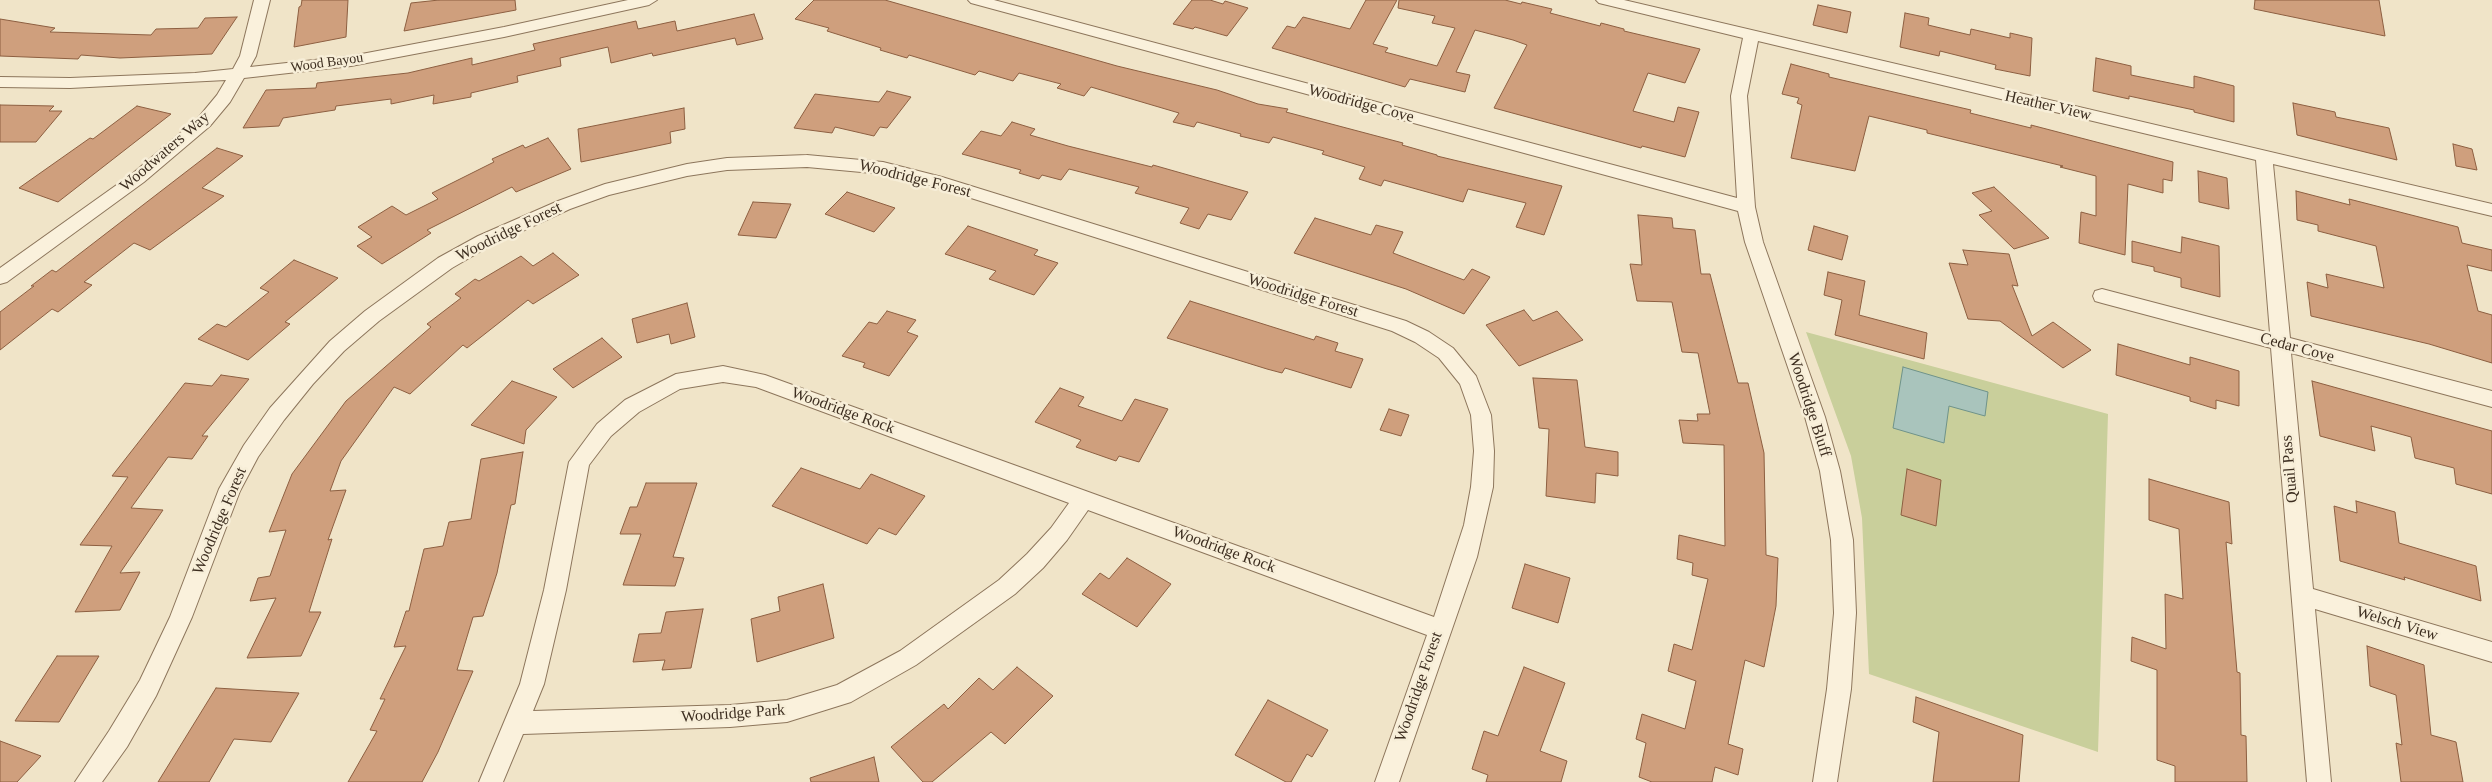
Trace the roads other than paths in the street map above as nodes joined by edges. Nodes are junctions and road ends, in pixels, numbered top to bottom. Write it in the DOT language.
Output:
graph roads {
  1 [pos="262,0"];
  2 [pos="649,0"];
  3 [pos="976,0"];
  4 [pos="1604,0"];
  5 [pos="1751,35"];
  6 [pos="239,74"];
  7 [pos="0,82"];
  8 [pos="2264,157"];
  9 [pos="1746,207"];
  10 [pos="2492,210"];
  11 [pos="8,261"];
  12 [pos="0,277"];
  13 [pos="2102,296"];
  14 [pos="2280,343"];
  15 [pos="2492,399"];
  16 [pos="1084,498"];
  17 [pos="2302,595"];
  18 [pos="1439,628"];
  19 [pos="2492,652"];
  20 [pos="516,723"];
  21 [pos="87,782"];
  22 [pos="491,782"];
  23 [pos="1387,782"];
  24 [pos="1825,782"];
  25 [pos="2318,782"];
  1 -- 6 [label="street, Woodwaters Way"];
  2 -- 6 [label="street, Wood Bayou"];
  3 -- 9 [label="street, Woodridge Cove"];
  4 -- 5 [label="street, Heather View"];
  5 -- 8 [label="street, Heather View"];
  5 -- 9 [label="street, Woodridge Bluff"];
  6 -- 7 [label="street, Wood Bayou"];
  6 -- 11 [label="street, Woodwaters Way"];
  8 -- 10 [label="street, Heather View"];
  8 -- 14 [label="street, Quail Pass"];
  9 -- 24 [label="street, Woodridge Bluff"];
  11 -- 12 [label="street, Woodwaters Way"];
  13 -- 14 [label="street, Cedar Cove"];
  14 -- 15 [label="street, Cedar Cove"];
  14 -- 17 [label="street, Quail Pass"];
  16 -- 18 [label="street, Woodridge Rock"];
  16 -- 20 [label="street, Woodridge Park"];
  16 -- 20 [label="street, Woodridge Rock"];
  17 -- 19 [label="street, Welsch View"];
  17 -- 25 [label="street, Quail Pass"];
  18 -- 21 [label="street, Woodridge Forest"];
  18 -- 23 [label="street, Woodridge Forest"];
  20 -- 22 [label="street, Woodridge Rock"];
}
